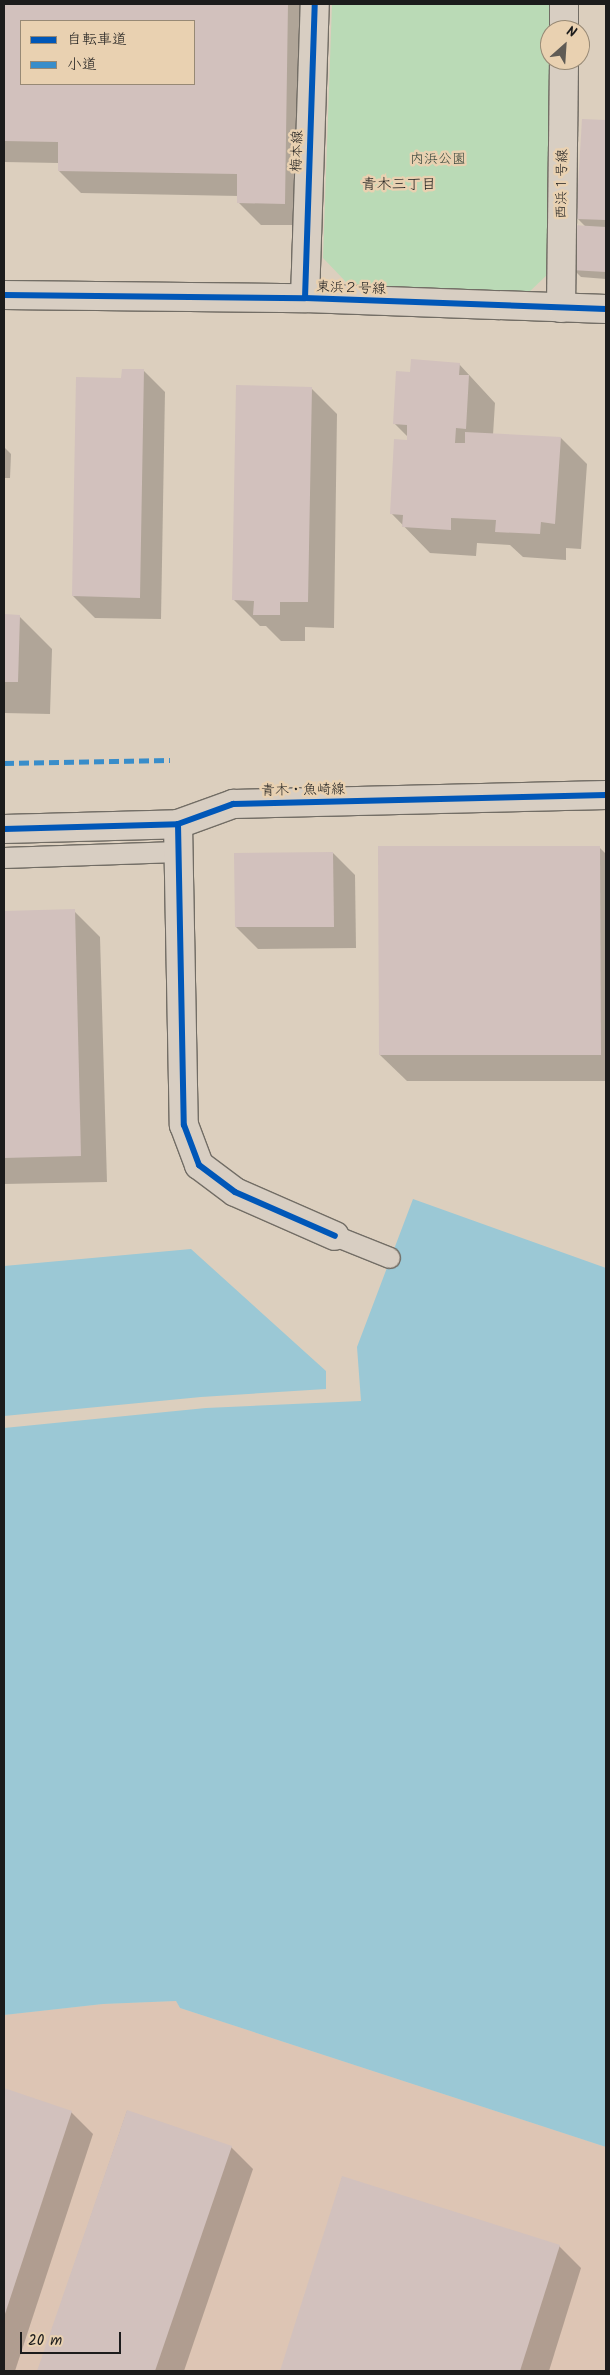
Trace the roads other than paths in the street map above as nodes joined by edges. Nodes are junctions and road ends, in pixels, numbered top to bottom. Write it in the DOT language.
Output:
graph roads {
  1 [pos="315,4"];
  2 [pos="564,4"];
  3 [pos="564,20"];
  4 [pos="564,70"];
  5 [pos="4,294"];
  6 [pos="305,298"];
  7 [pos="561,308"];
  8 [pos="606,310"];
  9 [pos="606,795"];
  10 [pos="178,824"];
  11 [pos="4,829"];
  12 [pos="178,852"];
  13 [pos="4,858"];
  14 [pos="335,1236"];
  15 [pos="390,1258"];
  1 -- 6 [label="street, 梅本線"];
  2 -- 3 [label="street"];
  4 -- 7 [label="street, 西浜１号線"];
  5 -- 6 [label="street, 東浜２号線"];
  6 -- 7 [label="street, 東浜２号線"];
  7 -- 8 [label="street, 東浜２号線"];
  9 -- 10 [label="street, 青木・魚崎線"];
  10 -- 11 [label="street, 青木・魚崎線"];
  10 -- 12 [label="street"];
  12 -- 13 [label="lane"];
  12 -- 14 [label="street"];
  14 -- 15 [label="lane"];
}
